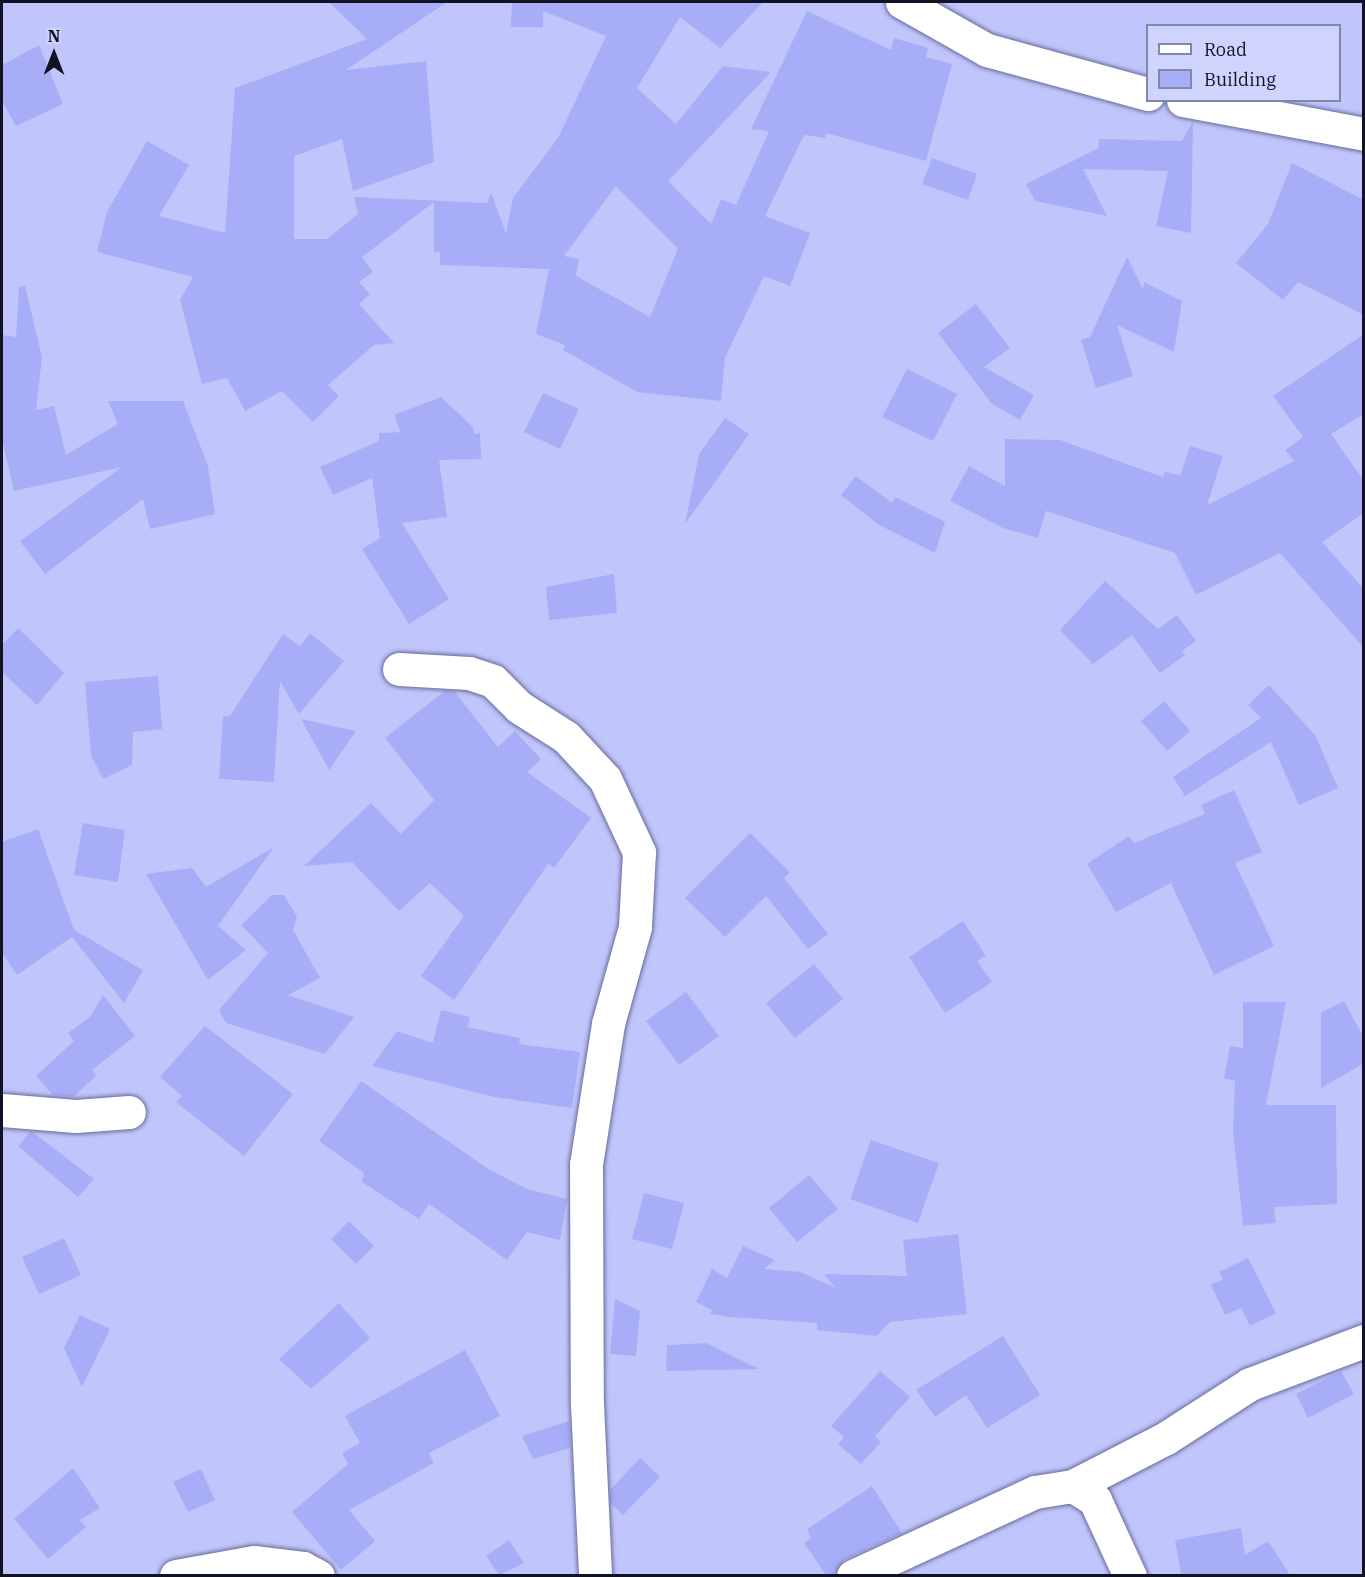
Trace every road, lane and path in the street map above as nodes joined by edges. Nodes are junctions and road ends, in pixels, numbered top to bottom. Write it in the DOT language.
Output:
graph roads {
  1 [pos="921,6"];
  2 [pos="1146,93"];
  3 [pos="1194,102"];
  4 [pos="1364,134"];
  5 [pos="399,669"];
  6 [pos="2,1110"];
  7 [pos="129,1112"];
  8 [pos="1364,1341"];
  9 [pos="1073,1486"];
  10 [pos="176,1575"];
  11 [pos="318,1575"];
  12 [pos="595,1575"];
  13 [pos="853,1575"];
  14 [pos="1130,1575"];
  1 -- 2 [label="street"];
  3 -- 4 [label="street"];
  5 -- 12 [label="street"];
  6 -- 7 [label="street"];
  8 -- 9 [label="street"];
  9 -- 13 [label="street"];
  9 -- 14 [label="street"];
  10 -- 11 [label="street"];
}
